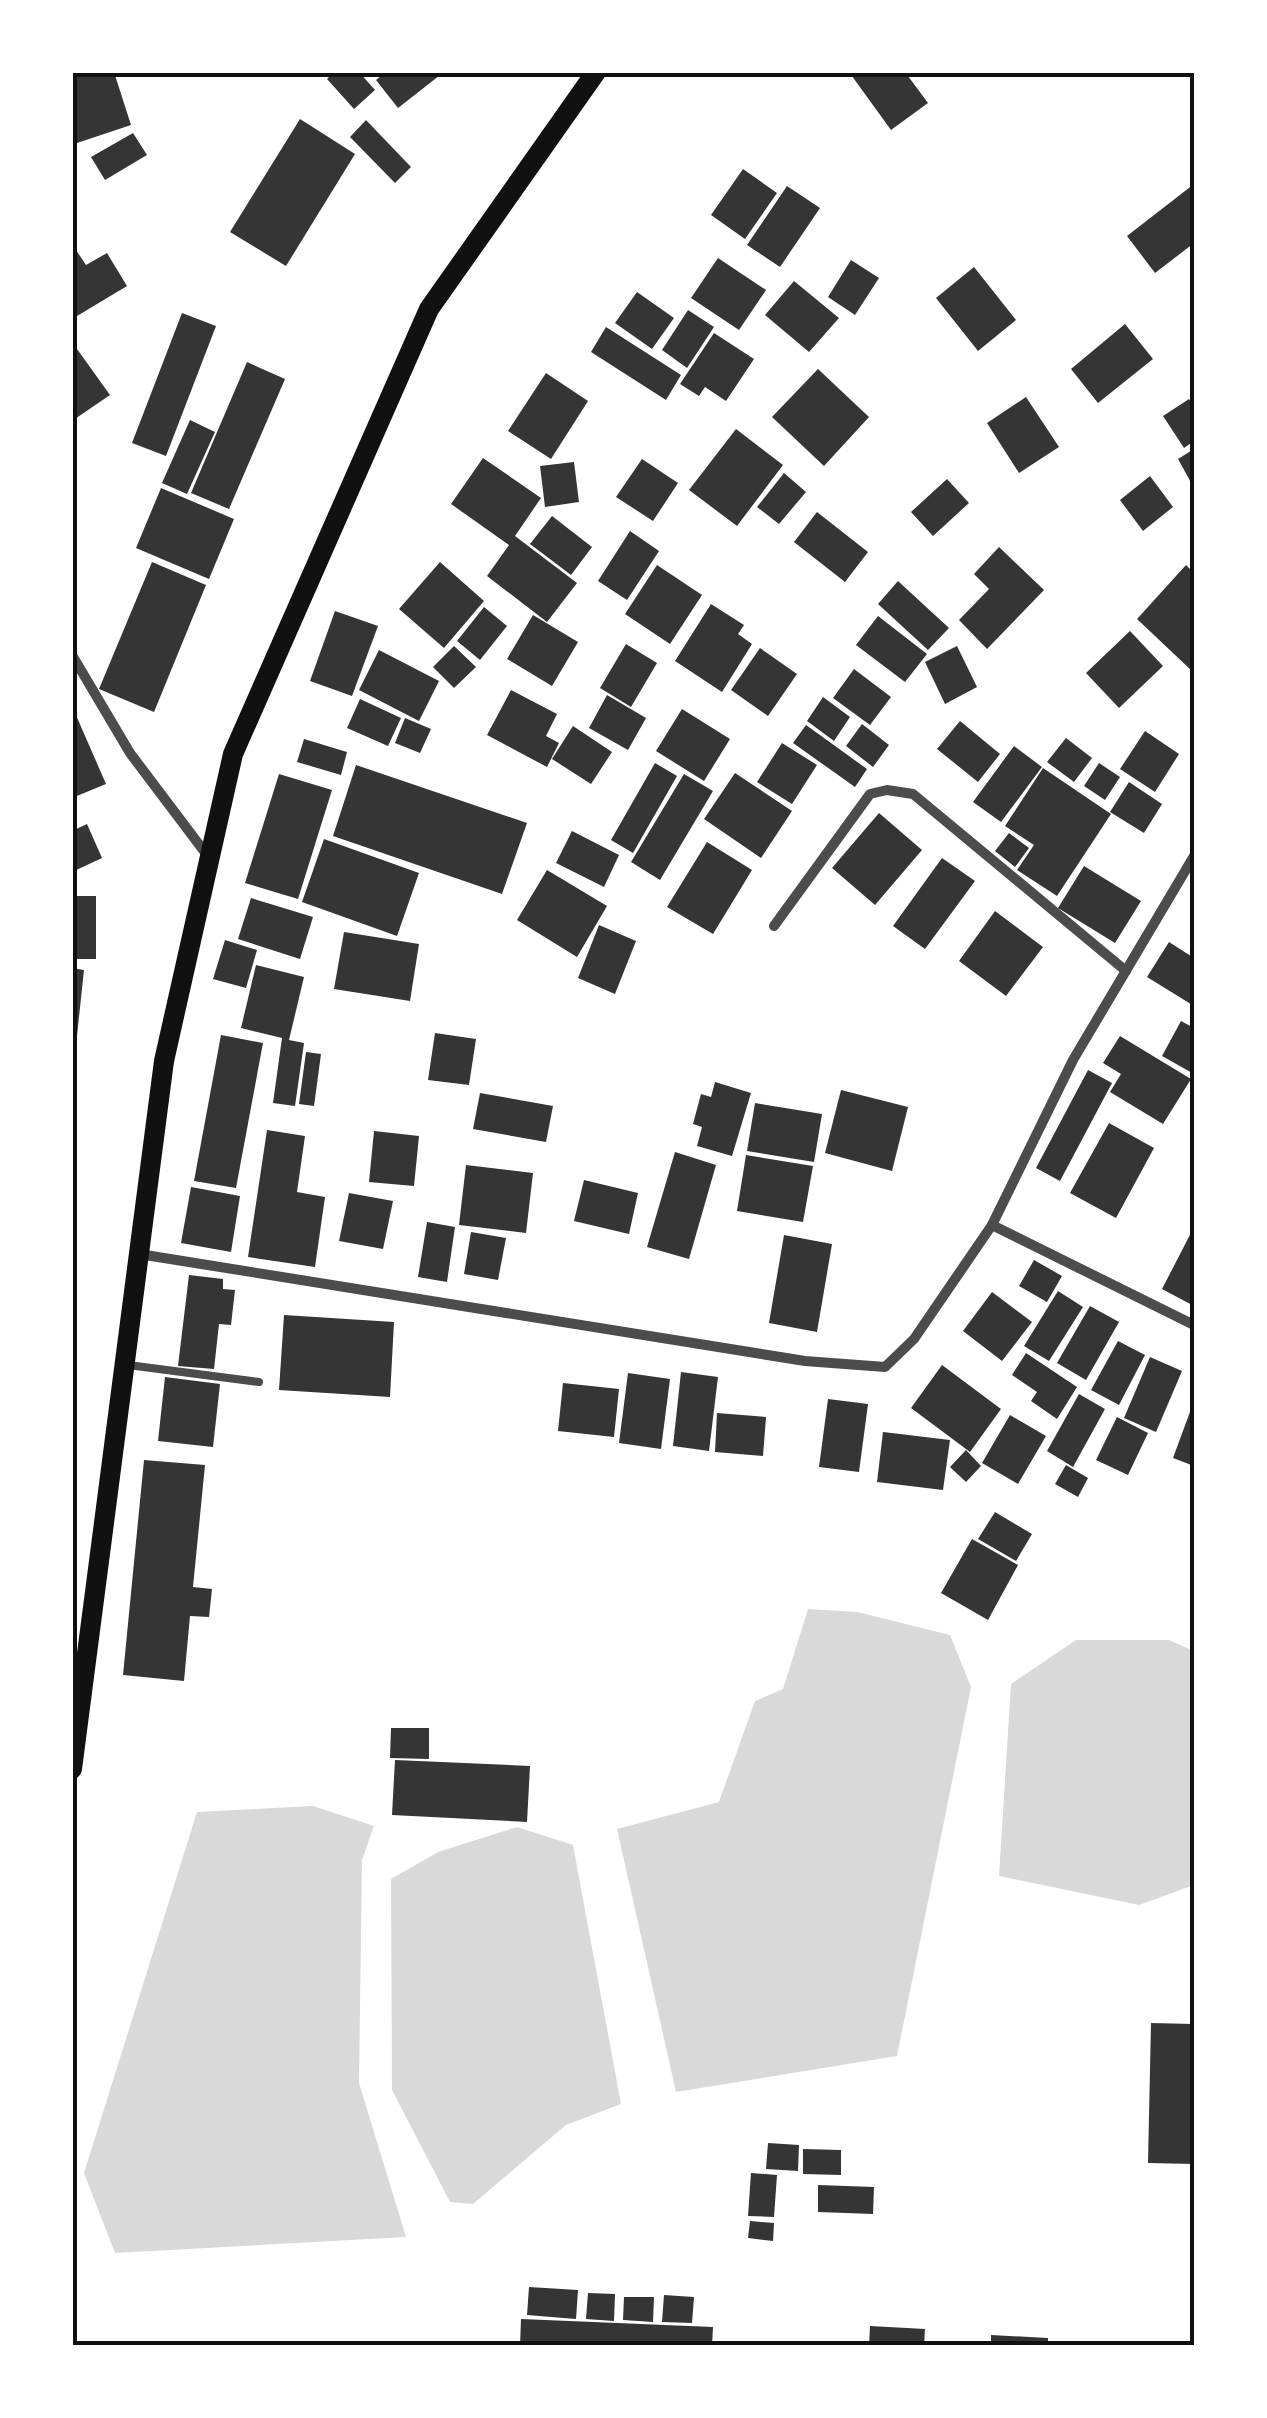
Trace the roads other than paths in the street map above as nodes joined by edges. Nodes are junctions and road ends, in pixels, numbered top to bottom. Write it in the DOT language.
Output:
graph roads {
  1 [pos="596,72"];
  2 [pos="72,655"];
  3 [pos="1194,856"];
  4 [pos="210,860"];
  5 [pos="774,926"];
  6 [pos="1126,971"];
  7 [pos="992,1225"];
  8 [pos="138,1254"];
  9 [pos="1194,1324"];
  10 [pos="124,1364"];
  11 [pos="258,1382"];
  12 [pos="72,1769"];
  1 -- 4 [label="main road"];
  2 -- 4 [label="street"];
  3 -- 6 [label="street"];
  4 -- 8 [label="main road"];
  5 -- 6 [label="street"];
  6 -- 7 [label="street"];
  7 -- 8 [label="street"];
  7 -- 9 [label="street"];
  8 -- 10 [label="main road"];
  10 -- 11 [label="lane"];
  10 -- 12 [label="main road"];
}
